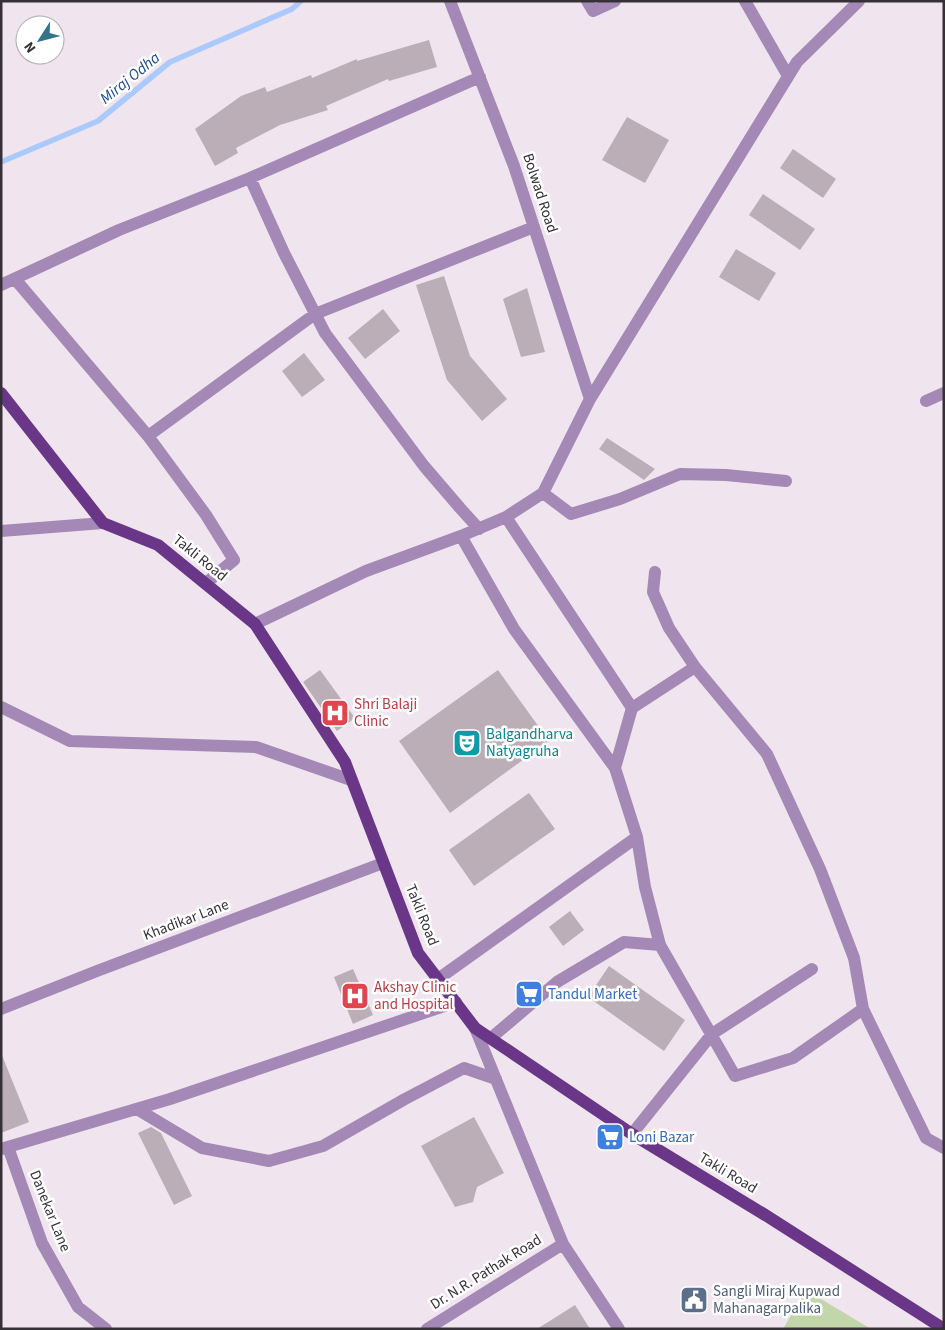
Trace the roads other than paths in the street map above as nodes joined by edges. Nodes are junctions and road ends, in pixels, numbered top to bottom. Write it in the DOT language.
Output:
graph roads {
  1 [pos="450,1"];
  2 [pos="587,1"];
  3 [pos="615,1"];
  4 [pos="745,1"];
  5 [pos="859,1"];
  6 [pos="788,76"];
  7 [pos="480,77"];
  8 [pos="250,178"];
  9 [pos="534,227"];
  10 [pos="15,279"];
  11 [pos="1,285"];
  12 [pos="315,314"];
  13 [pos="1,393"];
  14 [pos="944,393"];
  15 [pos="590,399"];
  16 [pos="926,401"];
  17 [pos="148,436"];
  18 [pos="786,481"];
  19 [pos="543,493"];
  20 [pos="506,517"];
  21 [pos="103,523"];
  22 [pos="479,529"];
  23 [pos="1,531"];
  24 [pos="461,536"];
  25 [pos="655,572"];
  26 [pos="206,583"];
  27 [pos="255,624"];
  28 [pos="695,667"];
  29 [pos="1,708"];
  30 [pos="632,708"];
  31 [pos="615,768"];
  32 [pos="351,780"];
  33 [pos="637,837"];
  34 [pos="383,864"];
  35 [pos="660,945"];
  36 [pos="812,969"];
  37 [pos="438,979"];
  38 [pos="456,1002"];
  39 [pos="1,1009"];
  40 [pos="863,1009"];
  41 [pos="475,1028"];
  42 [pos="712,1034"];
  43 [pos="490,1038"];
  44 [pos="496,1079"];
  45 [pos="137,1109"];
  46 [pos="632,1134"];
  47 [pos="5,1148"];
  48 [pos="944,1148"];
  49 [pos="563,1244"];
  50 [pos="944,1328"];
  51 [pos="106,1329"];
  52 [pos="427,1329"];
  53 [pos="619,1329"];
  1 -- 7 [label="street, Bolwad Road"];
  2 -- 3 [label="street"];
  4 -- 6 [label="street"];
  5 -- 6 [label="street"];
  6 -- 15 [label="street"];
  7 -- 8 [label="street"];
  7 -- 9 [label="street, Bolwad Road"];
  8 -- 10 [label="street"];
  8 -- 12 [label="street"];
  9 -- 12 [label="street"];
  9 -- 15 [label="street, Bolwad Road"];
  10 -- 11 [label="street"];
  10 -- 17 [label="street"];
  12 -- 17 [label="street"];
  12 -- 22 [label="street"];
  13 -- 21 [label="main road"];
  14 -- 16 [label="street"];
  15 -- 19 [label="street"];
  17 -- 26 [label="street"];
  18 -- 19 [label="street"];
  19 -- 20 [label="street"];
  20 -- 22 [label="street"];
  20 -- 30 [label="street"];
  21 -- 23 [label="street"];
  21 -- 26 [label="main road, Takli Road"];
  22 -- 24 [label="street"];
  24 -- 27 [label="street"];
  24 -- 31 [label="street"];
  25 -- 28 [label="street"];
  26 -- 27 [label="main road, Takli Road"];
  27 -- 32 [label="main road, Takli Road"];
  28 -- 30 [label="street"];
  28 -- 40 [label="street"];
  29 -- 32 [label="street"];
  30 -- 31 [label="street"];
  31 -- 33 [label="street"];
  32 -- 34 [label="main road, Takli Road"];
  33 -- 35 [label="street"];
  33 -- 37 [label="street"];
  34 -- 37 [label="main road, Takli Road"];
  34 -- 39 [label="street, Khadikar Lane"];
  35 -- 42 [label="street"];
  35 -- 43 [label="street"];
  36 -- 42 [label="street"];
  37 -- 38 [label="main road, Takli Road"];
  38 -- 41 [label="main road, Takli Road"];
  38 -- 45 [label="street"];
  40 -- 42 [label="street"];
  40 -- 48 [label="street"];
  41 -- 43 [label="main road, Takli Road"];
  41 -- 44 [label="street"];
  42 -- 46 [label="street"];
  43 -- 46 [label="main road, Takli Road"];
  44 -- 45 [label="street"];
  44 -- 49 [label="street"];
  45 -- 47 [label="street"];
  46 -- 50 [label="main road, Takli Road"];
  47 -- 51 [label="street, Danekar Lane"];
  49 -- 52 [label="street, Dr. N.R. Pathak Road"];
  49 -- 53 [label="street"];
}
